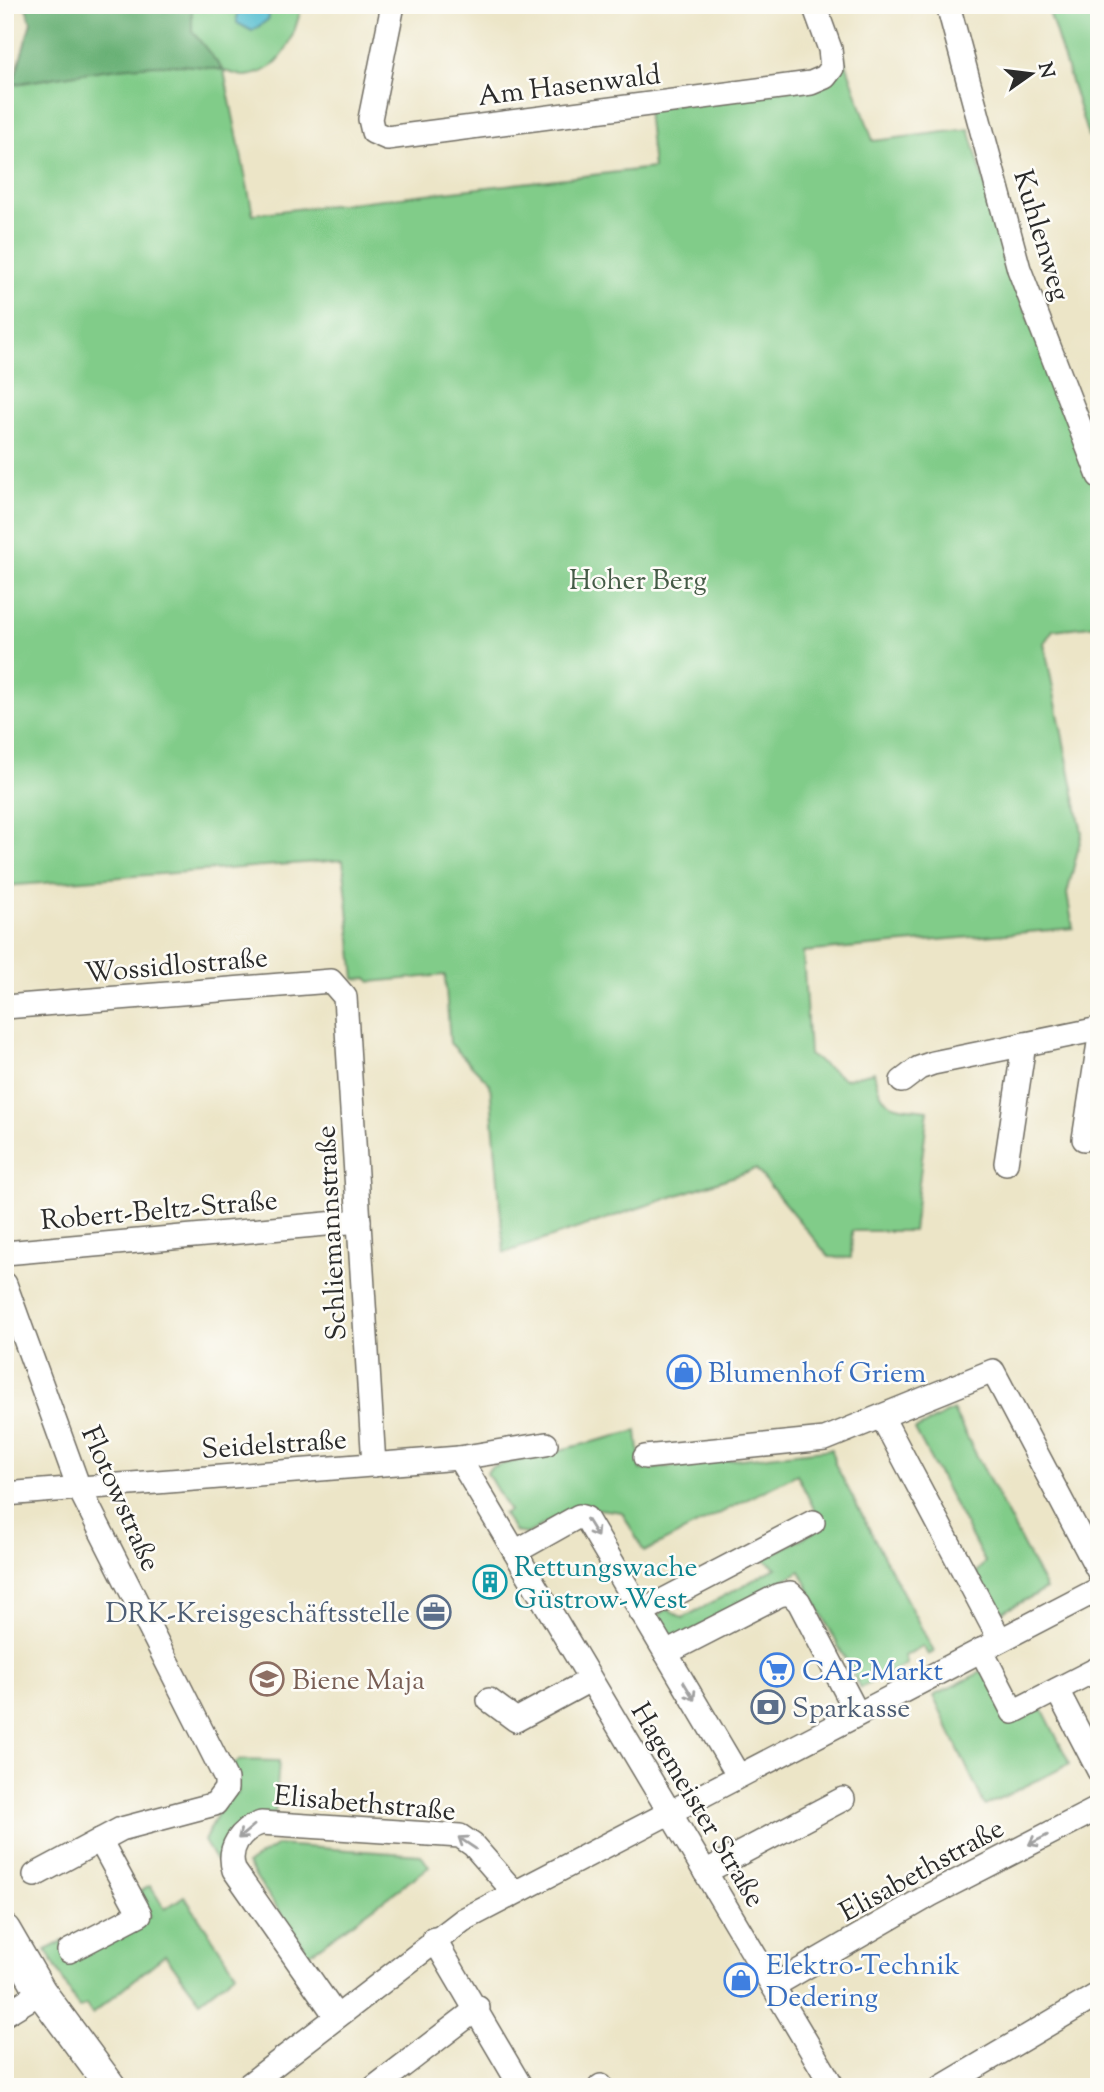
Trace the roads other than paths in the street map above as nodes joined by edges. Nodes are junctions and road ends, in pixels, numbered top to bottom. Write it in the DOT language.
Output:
graph roads {
  1 [pos="393,5"];
  2 [pos="814,5"];
  3 [pos="948,5"];
  4 [pos="1099,477"];
  5 [pos="345,997"];
  6 [pos="5,1007"];
  7 [pos="1099,1029"];
  8 [pos="1099,1043"];
  9 [pos="1024,1044"];
  10 [pos="902,1081"];
  11 [pos="1084,1139"];
  12 [pos="1006,1163"];
  13 [pos="359,1221"];
  14 [pos="5,1253"];
  15 [pos="5,1284"];
  16 [pos="882,1418"];
  17 [pos="546,1444"];
  18 [pos="645,1457"];
  19 [pos="459,1458"];
  20 [pos="374,1465"];
  21 [pos="79,1488"];
  22 [pos="5,1493"];
  23 [pos="813,1522"];
  24 [pos="515,1552"];
  25 [pos="1099,1572"];
  26 [pos="1099,1589"];
  27 [pos="641,1612"];
  28 [pos="991,1645"];
  29 [pos="666,1653"];
  30 [pos="1099,1668"];
  31 [pos="590,1680"];
  32 [pos="1057,1690"];
  33 [pos="489,1700"];
  34 [pos="858,1713"];
  35 [pos="1099,1771"];
  36 [pos="738,1775"];
  37 [pos="843,1799"];
  38 [pos="1099,1808"];
  39 [pos="667,1811"];
  40 [pos="100,1840"];
  41 [pos="705,1872"];
  42 [pos="35,1875"];
  43 [pos="514,1892"];
  44 [pos="5,1930"];
  45 [pos="435,1939"];
  46 [pos="69,1951"];
  47 [pos="773,1986"];
  48 [pos="41,1992"];
  49 [pos="1099,1994"];
  50 [pos="478,2008"];
  51 [pos="5,2014"];
  52 [pos="336,2016"];
  53 [pos="111,2087"];
  54 [pos="246,2087"];
  55 [pos="375,2087"];
  56 [pos="521,2087"];
  57 [pos="833,2087"];
  58 [pos="942,2087"];
  1 -- 2 [label="street, Am Hasenwald"];
  3 -- 4 [label="street, Kuhlenweg"];
  5 -- 6 [label="street, Wossidlostraße"];
  5 -- 13 [label="street, Schliemannstraße"];
  7 -- 9 [label="street"];
  8 -- 11 [label="street"];
  9 -- 10 [label="street"];
  9 -- 12 [label="street"];
  13 -- 14 [label="street, Robert-Beltz-Straße"];
  13 -- 20 [label="street, Schliemannstraße"];
  15 -- 21 [label="street, Flotowstraße"];
  16 -- 18 [label="street"];
  16 -- 25 [label="street"];
  16 -- 28 [label="street"];
  17 -- 19 [label="street, Seidelstraße"];
  19 -- 20 [label="street, Seidelstraße"];
  19 -- 24 [label="street, Hagemeister Straße"];
  20 -- 21 [label="street, Seidelstraße"];
  21 -- 22 [label="street, Seidelstraße"];
  21 -- 40 [label="street, Flotowstraße"];
  23 -- 27 [label="street"];
  24 -- 27 [label="street, Hagemeister Straße, one-way"];
  24 -- 31 [label="street, Hagemeister Straße"];
  26 -- 28 [label="street"];
  27 -- 29 [label="street, Hagemeister Straße"];
  28 -- 32 [label="street"];
  28 -- 34 [label="street"];
  29 -- 34 [label="street"];
  29 -- 36 [label="street, Hagemeister Straße, one-way"];
  30 -- 32 [label="street"];
  31 -- 33 [label="street"];
  31 -- 39 [label="street, Hagemeister Straße"];
  32 -- 35 [label="street"];
  34 -- 36 [label="street"];
  36 -- 39 [label="street"];
  37 -- 41 [label="street"];
  38 -- 47 [label="street, Elisabethstraße, one-way"];
  39 -- 41 [label="street, Hagemeister Straße"];
  39 -- 43 [label="street"];
  40 -- 42 [label="street"];
  40 -- 46 [label="street"];
  41 -- 47 [label="street, Hagemeister Straße"];
  43 -- 45 [label="street"];
  43 -- 52 [label="street, Elisabethstraße, one-way"];
  44 -- 48 [label="main road"];
  45 -- 50 [label="street"];
  45 -- 52 [label="street"];
  47 -- 57 [label="street, Hagemeister Straße"];
  48 -- 51 [label="street"];
  48 -- 53 [label="main road"];
  49 -- 58 [label="street"];
  50 -- 55 [label="street"];
  50 -- 56 [label="street"];
  52 -- 54 [label="street"];
}
